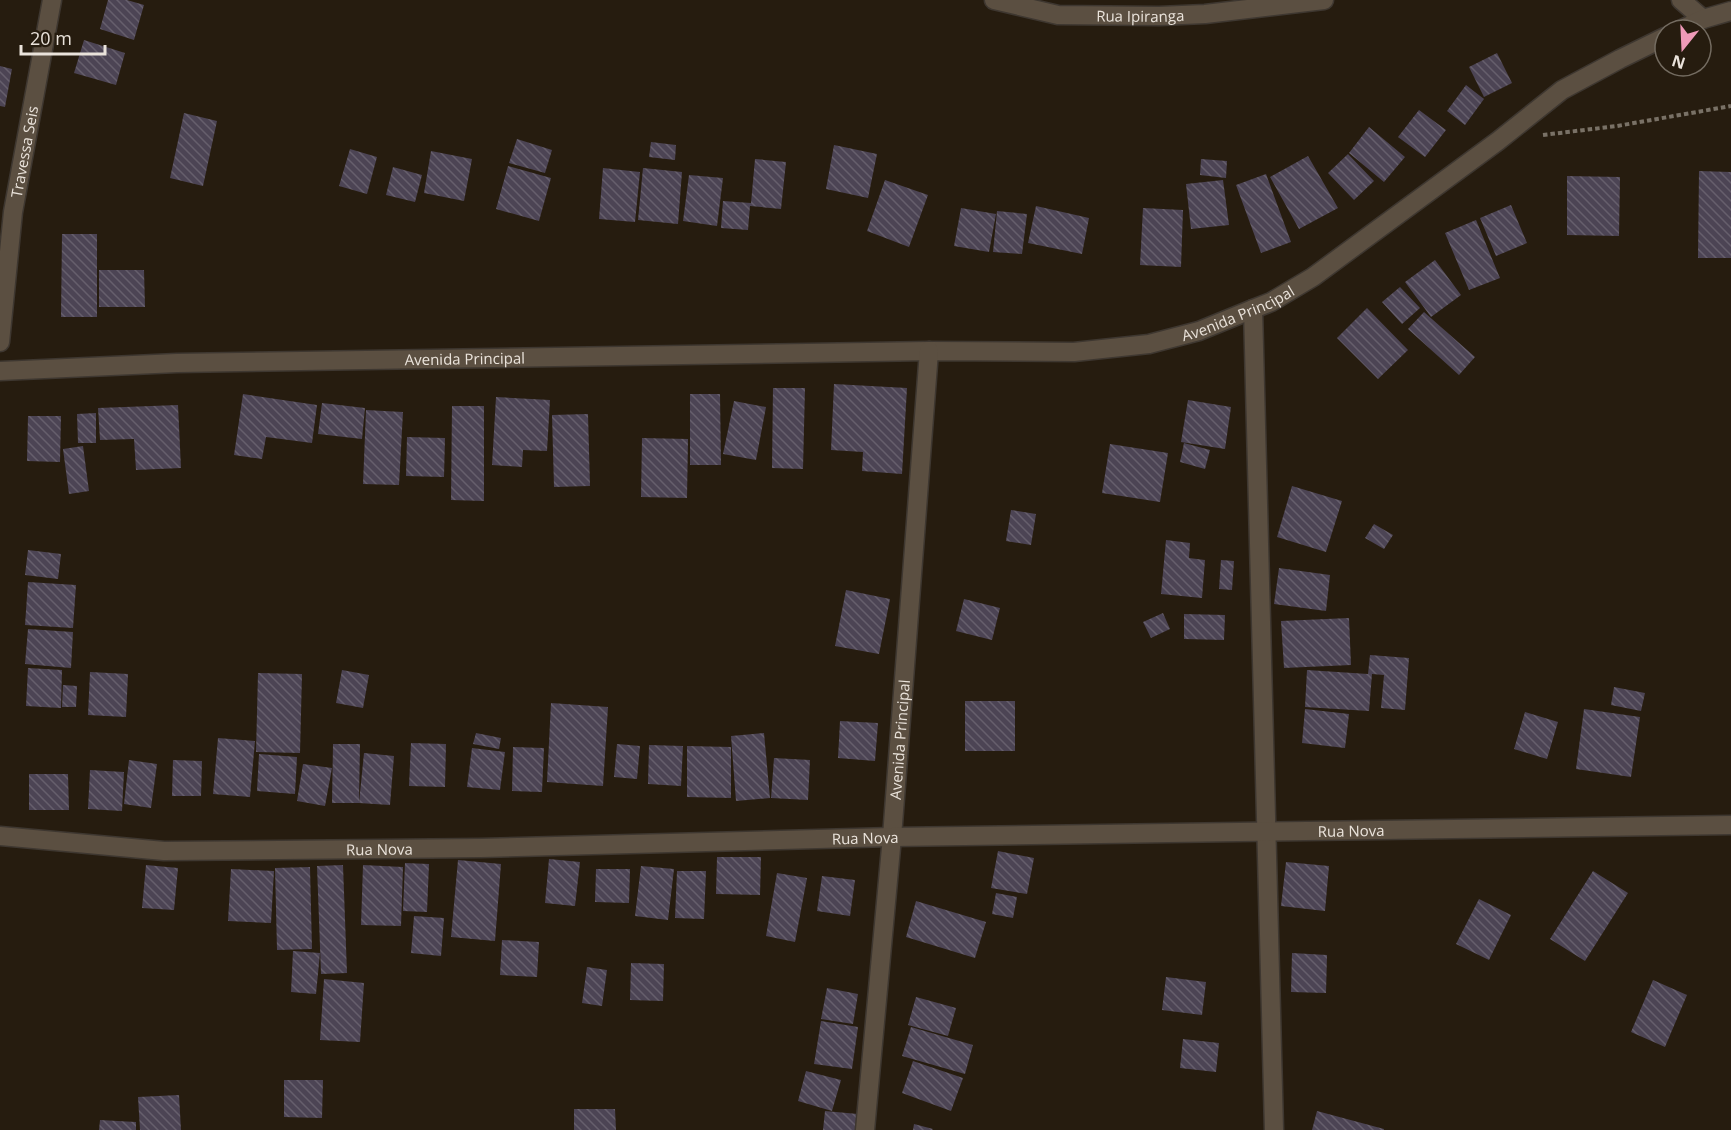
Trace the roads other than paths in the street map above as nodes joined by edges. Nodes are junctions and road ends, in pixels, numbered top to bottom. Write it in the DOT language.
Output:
graph roads {
  1 [pos="52,0"];
  2 [pos="994,0"];
  3 [pos="1324,0"];
  4 [pos="1681,0"];
  5 [pos="1731,11"];
  6 [pos="1702,18"];
  7 [pos="1706,18"];
  8 [pos="1653,43"];
  9 [pos="7,211"];
  10 [pos="1253,309"];
  11 [pos="0,342"];
  12 [pos="929,351"];
  13 [pos="0,371"];
  14 [pos="1731,825"];
  15 [pos="1267,831"];
  16 [pos="0,836"];
  17 [pos="892,837"];
  18 [pos="865,1130"];
  19 [pos="1274,1130"];
  1 -- 9 [label="street, Travessa Seis"];
  2 -- 3 [label="street, Rua Ipiranga"];
  4 -- 6 [label="street"];
  5 -- 7 [label="street"];
  8 -- 10 [label="street, Avenida Principal"];
  9 -- 11 [label="street, Travessa Seis"];
  10 -- 12 [label="street, Avenida Principal"];
  10 -- 15 [label="street"];
  12 -- 13 [label="street, Avenida Principal"];
  12 -- 17 [label="street, Avenida Principal"];
  14 -- 15 [label="street, Rua Nova"];
  15 -- 17 [label="street, Rua Nova"];
  15 -- 19 [label="street"];
  16 -- 17 [label="street, Rua Nova"];
  17 -- 18 [label="street, Avenida Principal"];
}
